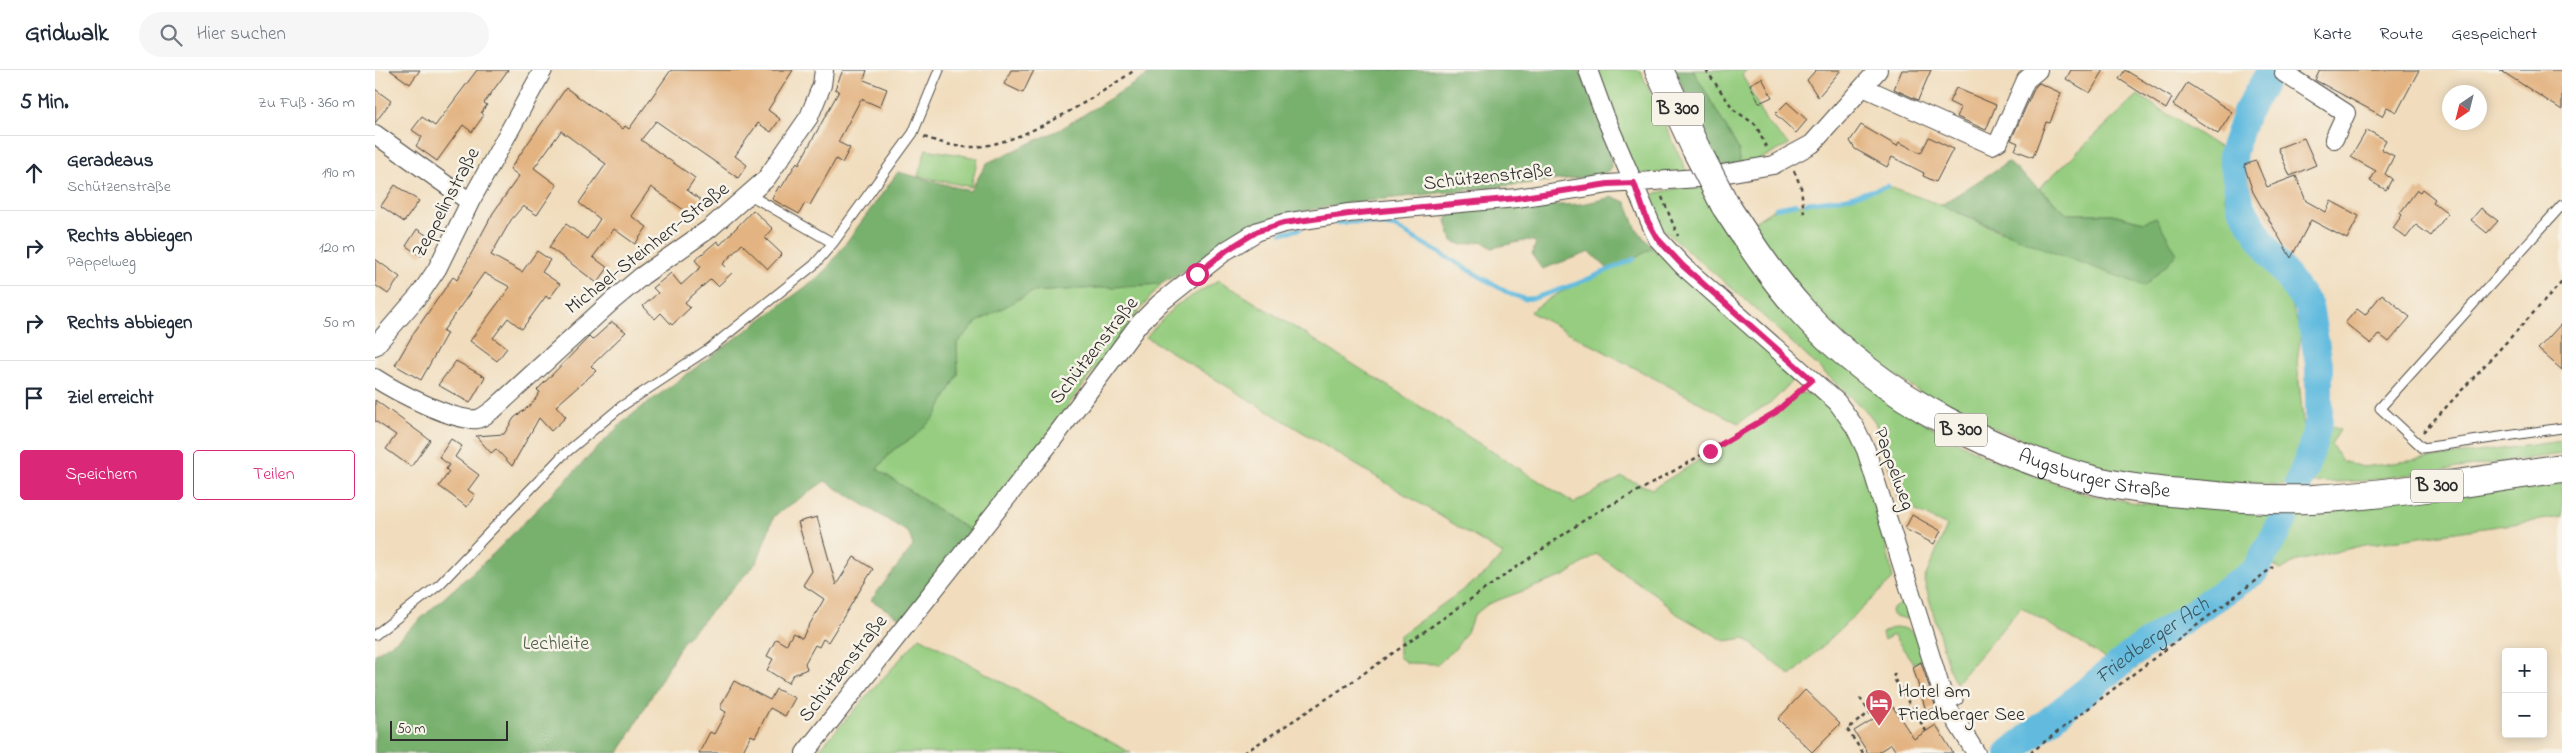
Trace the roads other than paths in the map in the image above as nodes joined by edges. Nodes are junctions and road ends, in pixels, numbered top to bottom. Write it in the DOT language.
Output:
graph roads {
  1 [pos="543,70"];
  2 [pos="824,70"];
  3 [pos="939,70"];
  4 [pos="1588,70"];
  5 [pos="1659,70"];
  6 [pos="1878,70"];
  7 [pos="2038,70"];
  8 [pos="2286,70"];
  9 [pos="1863,87"];
  10 [pos="375,134"];
  11 [pos="2334,139"];
  12 [pos="1722,174"];
  13 [pos="1699,178"];
  14 [pos="1634,183"];
  15 [pos="750,195"];
  16 [pos="470,202"];
  17 [pos="2562,205"];
  18 [pos="833,243"];
  19 [pos="375,346"];
  20 [pos="375,378"];
  21 [pos="2562,428"];
  22 [pos="2562,468"];
  23 [pos="375,635"];
  24 [pos="805,753"];
  25 [pos="1976,753"];
  1 -- 16 [label="street, Zeppelinstraße"];
  2 -- 15 [label="street, Michael-Steinherr-Straße"];
  3 -- 18 [label="lane"];
  4 -- 14 [label="street, Pappelweg"];
  5 -- 22 [label="main road, Augsburger Straße / B 300, bridge"];
  6 -- 9 [label="street"];
  7 -- 9 [label="street"];
  8 -- 11 [label="street"];
  9 -- 12 [label="street"];
  10 -- 16 [label="street"];
  13 -- 14 [label="street, Schützenstraße"];
  14 -- 24 [label="street, Schützenstraße"];
  14 -- 25 [label="street, Pappelweg"];
  15 -- 18 [label="lane"];
  15 -- 20 [label="street, Michael-Steinherr-Straße"];
  16 -- 19 [label="street, Zeppelinstraße"];
  17 -- 21 [label="lane"];
  18 -- 23 [label="lane"];
}
